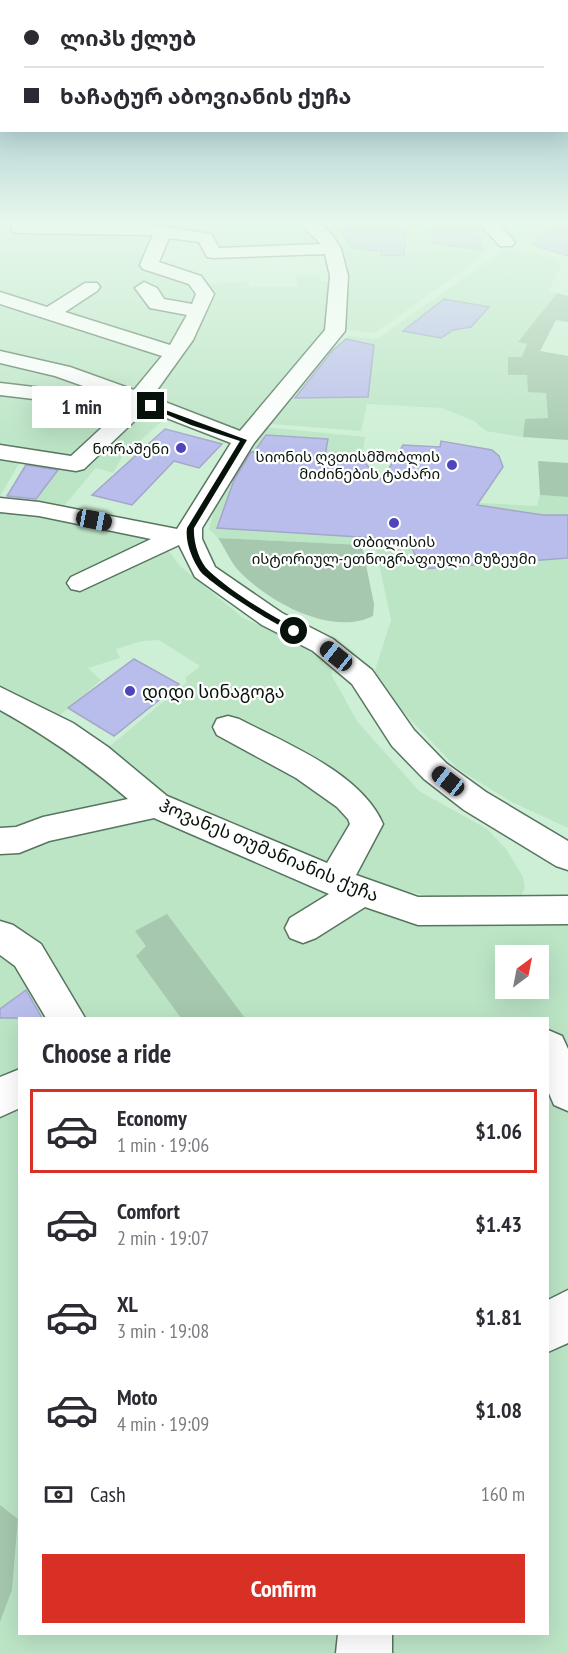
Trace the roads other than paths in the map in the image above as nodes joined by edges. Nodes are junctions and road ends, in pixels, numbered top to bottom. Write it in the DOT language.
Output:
graph roads {
  1 [pos="3,299"];
  2 [pos="71,299"];
  3 [pos="154,299"];
  4 [pos="203,299"];
  5 [pos="337,299"];
  6 [pos="199,311"];
  7 [pos="49,314"];
  8 [pos="174,353"];
  9 [pos="0,357"];
  10 [pos="0,389"];
  11 [pos="140,401"];
  12 [pos="244,440"];
  13 [pos="0,452"];
  14 [pos="0,505"];
  15 [pos="183,538"];
  16 [pos="80,583"];
  17 [pos="0,697"];
  18 [pos="228,727"];
  19 [pos="156,805"];
  20 [pos="6,835"];
  21 [pos="568,857"];
  22 [pos="345,886"];
  23 [pos="568,910"];
  24 [pos="303,928"];
  25 [pos="0,936"];
  26 [pos="65,1017"];
  27 [pos="568,1040"];
  28 [pos="549,1047"];
  29 [pos="549,1049"];
  30 [pos="18,1088"];
  31 [pos="568,1092"];
  32 [pos="0,1098"];
  33 [pos="568,1313"];
  34 [pos="549,1328"];
  35 [pos="365,1635"];
  36 [pos="364,1653"];
  1 -- 7 [label="street"];
  2 -- 7 [label="street"];
  3 -- 6 [label="street"];
  4 -- 6 [label="street"];
  5 -- 12 [label="street"];
  6 -- 8 [label="street"];
  7 -- 8 [label="street"];
  8 -- 11 [label="street"];
  9 -- 11 [label="street"];
  10 -- 11 [label="street"];
  11 -- 12 [label="street"];
  11 -- 13 [label="street"];
  12 -- 15 [label="street"];
  14 -- 15 [label="street"];
  15 -- 16 [label="street"];
  15 -- 21 [label="street"];
  17 -- 19 [label="street, ჰოვანეს თუმანიანის ქუჩა"];
  18 -- 22 [label="street"];
  19 -- 20 [label="street"];
  19 -- 22 [label="street, ჰოვანეს თუმანიანის ქუჩა"];
  22 -- 23 [label="street, ჰოვანეს თუმანიანის ქუჩა"];
  22 -- 24 [label="street"];
  25 -- 26 [label="street"];
  27 -- 28 [label="street"];
  29 -- 31 [label="street"];
  30 -- 32 [label="street"];
  33 -- 34 [label="street"];
  35 -- 36 [label="street"];
}
